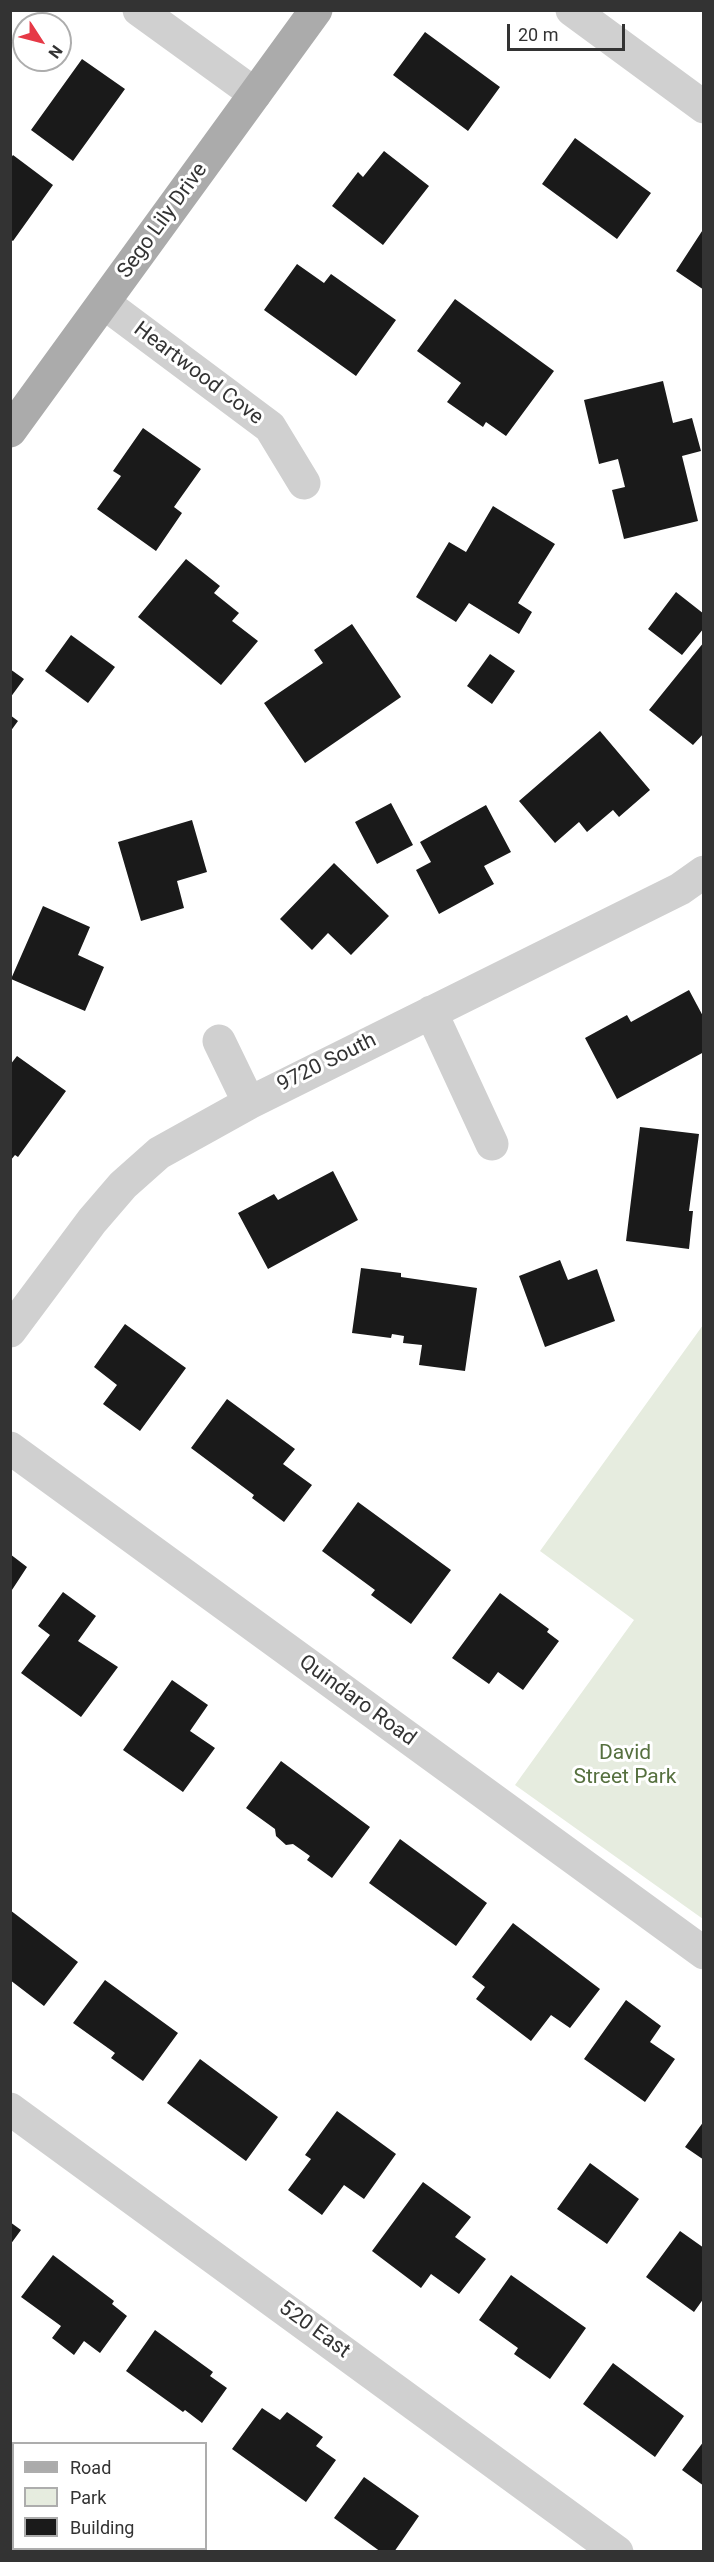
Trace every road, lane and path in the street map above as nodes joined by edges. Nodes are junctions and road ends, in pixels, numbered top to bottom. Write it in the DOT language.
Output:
graph roads {
  1 [pos="140,10"];
  2 [pos="316,10"];
  3 [pos="572,10"];
  4 [pos="255,94"];
  5 [pos="704,107"];
  6 [pos="104,303"];
  7 [pos="10,431"];
  8 [pos="304,483"];
  9 [pos="704,872"];
  10 [pos="431,1012"];
  11 [pos="219,1041"];
  12 [pos="249,1102"];
  13 [pos="492,1144"];
  14 [pos="10,1331"];
  15 [pos="10,1448"];
  16 [pos="704,1953"];
  17 [pos="10,2109"];
  18 [pos="617,2552"];
  1 -- 4 [label="street"];
  2 -- 4 [label="main road, Sego Lily Drive"];
  3 -- 5 [label="street"];
  4 -- 6 [label="main road, Sego Lily Drive"];
  6 -- 7 [label="main road, Sego Lily Drive"];
  6 -- 8 [label="street, Heartwood Cove"];
  9 -- 10 [label="street, 9720 South"];
  10 -- 12 [label="street, 9720 South"];
  10 -- 13 [label="street"];
  11 -- 12 [label="street"];
  12 -- 14 [label="street, 9720 South"];
  15 -- 16 [label="street, Quindaro Road"];
  17 -- 18 [label="street, 520 East"];
}
